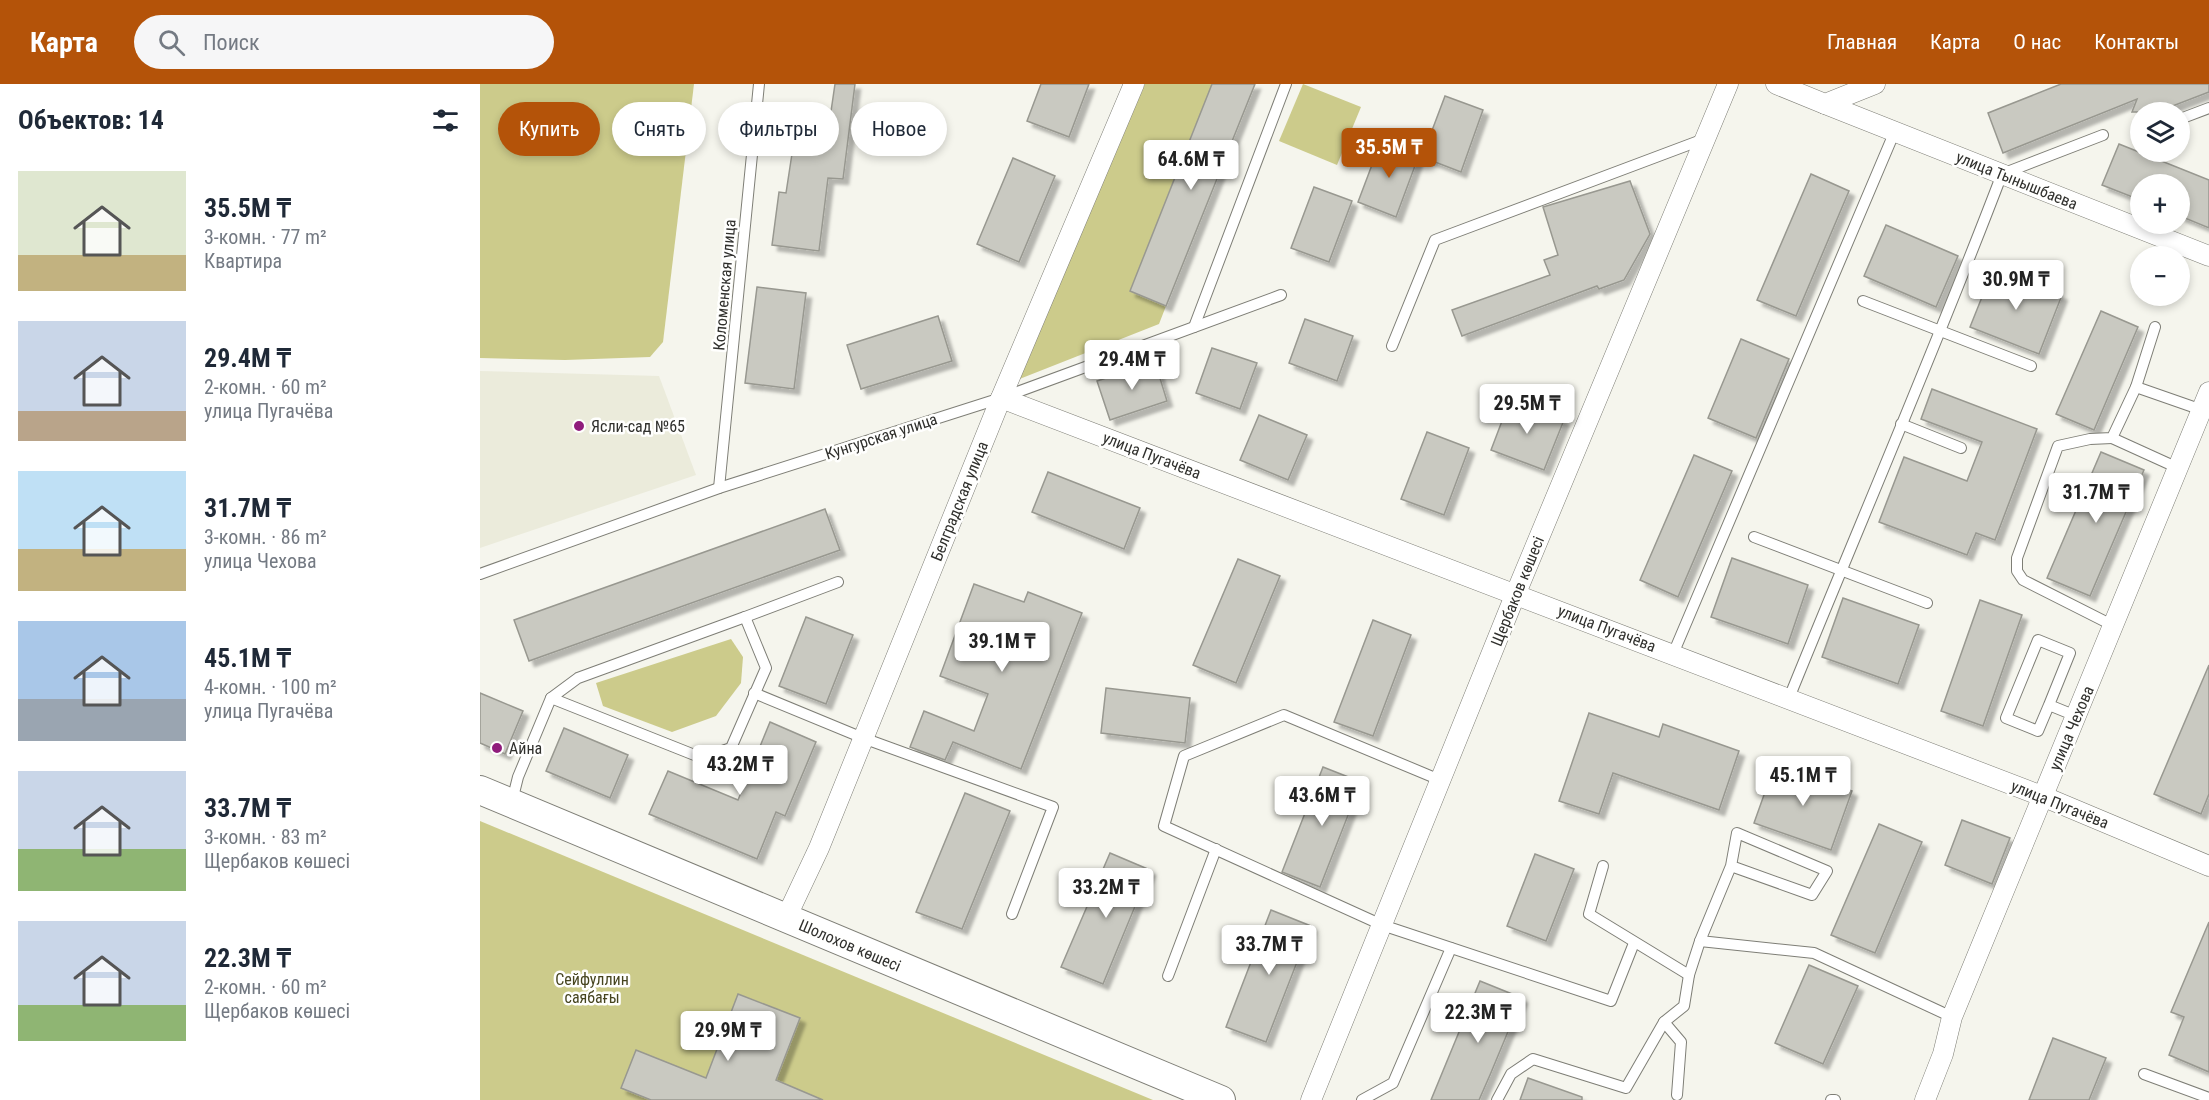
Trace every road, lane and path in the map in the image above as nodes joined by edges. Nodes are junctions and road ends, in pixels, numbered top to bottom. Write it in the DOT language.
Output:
graph roads {
  1 [pos="759,84"];
  2 [pos="1134,84"];
  3 [pos="1286,84"];
  4 [pos="1728,84"];
  5 [pos="1776,84"];
  6 [pos="1875,84"];
  7 [pos="1826,104"];
  8 [pos="2209,108"];
  9 [pos="2190,115"];
  10 [pos="1895,131"];
  11 [pos="2103,135"];
  12 [pos="1704,139"];
  13 [pos="2002,174"];
  14 [pos="2209,256"];
  15 [pos="1281,295"];
  16 [pos="1863,301"];
  17 [pos="1194,327"];
  18 [pos="2155,327"];
  19 [pos="1941,331"];
  20 [pos="1392,346"];
  21 [pos="2031,366"];
  22 [pos="2136,387"];
  23 [pos="1001,398"];
  24 [pos="2205,401"];
  25 [pos="1901,424"];
  26 [pos="2112,438"];
  27 [pos="1961,448"];
  28 [pos="2178,468"];
  29 [pos="719,488"];
  30 [pos="1754,537"];
  31 [pos="1841,569"];
  32 [pos="480,574"];
  33 [pos="838,582"];
  34 [pos="1516,593"];
  35 [pos="1927,603"];
  36 [pos="746,617"];
  37 [pos="2114,626"];
  38 [pos="1673,654"];
  39 [pos="754,693"];
  40 [pos="551,698"];
  41 [pos="1789,698"];
  42 [pos="2049,705"];
  43 [pos="2076,716"];
  44 [pos="863,738"];
  45 [pos="1440,780"];
  46 [pos="480,790"];
  47 [pos="2042,796"];
  48 [pos="511,803"];
  49 [pos="1216,849"];
  50 [pos="1603,866"];
  51 [pos="1731,866"];
  52 [pos="2209,866"];
  53 [pos="1012,914"];
  54 [pos="786,918"];
  55 [pos="1382,925"];
  56 [pos="1700,941"];
  57 [pos="1634,943"];
  58 [pos="1451,948"];
  59 [pos="1689,975"];
  60 [pos="1168,976"];
  61 [pos="1952,1017"];
  62 [pos="1664,1022"];
  63 [pos="2144,1074"];
  64 [pos="1677,1095"];
  65 [pos="2209,1098"];
  66 [pos="1221,1100"];
  67 [pos="1311,1100"];
  68 [pos="1362,1100"];
  69 [pos="1497,1100"];
  70 [pos="1925,1100"];
  1 -- 29 [label="lane, Коломенская улица"];
  2 -- 23 [label="street, Белградская улица"];
  3 -- 17 [label="lane"];
  4 -- 12 [label="street, Щербаков көшесі"];
  5 -- 7 [label="street"];
  6 -- 7 [label="street"];
  7 -- 10 [label="street, улица Тынышбаева"];
  8 -- 9 [label="lane"];
  10 -- 13 [label="street, улица Тынышбаева"];
  10 -- 38 [label="lane"];
  11 -- 13 [label="lane"];
  12 -- 20 [label="lane"];
  12 -- 34 [label="street, Щербаков көшесі"];
  13 -- 14 [label="street, улица Тынышбаева"];
  13 -- 19 [label="lane"];
  15 -- 17 [label="lane, Кунгурская улица"];
  16 -- 19 [label="lane"];
  17 -- 23 [label="lane, Кунгурская улица"];
  18 -- 22 [label="lane"];
  19 -- 21 [label="lane"];
  19 -- 25 [label="lane"];
  22 -- 24 [label="lane"];
  22 -- 26 [label="lane"];
  23 -- 29 [label="lane, Кунгурская улица"];
  23 -- 34 [label="street, улица Пугачёва"];
  23 -- 44 [label="street, Белградская улица"];
  24 -- 28 [label="street, улица Чехова"];
  25 -- 27 [label="lane"];
  25 -- 31 [label="lane"];
  26 -- 28 [label="lane"];
  26 -- 37 [label="lane"];
  28 -- 37 [label="street, улица Чехова"];
  29 -- 32 [label="lane, Кунгурская улица"];
  30 -- 31 [label="lane"];
  31 -- 35 [label="lane"];
  31 -- 41 [label="lane"];
  33 -- 36 [label="lane"];
  34 -- 38 [label="street, улица Пугачёва"];
  34 -- 45 [label="street, Щербаков көшесі"];
  36 -- 39 [label="lane"];
  36 -- 40 [label="lane"];
  37 -- 43 [label="street, улица Чехова"];
  38 -- 41 [label="street, улица Пугачёва"];
  39 -- 40 [label="lane"];
  39 -- 44 [label="lane"];
  40 -- 48 [label="lane"];
  41 -- 47 [label="street, улица Пугачёва"];
  42 -- 42 [label="lane"];
  42 -- 43 [label="lane"];
  43 -- 47 [label="street, улица Чехова"];
  44 -- 53 [label="lane"];
  44 -- 54 [label="street, Белградская улица"];
  45 -- 49 [label="lane"];
  45 -- 55 [label="street, Щербаков көшесі"];
  46 -- 48 [label="main road, Шолохов көшесі"];
  47 -- 52 [label="street, улица Пугачёва"];
  47 -- 61 [label="street, улица Чехова"];
  48 -- 54 [label="main road, Шолохов көшесі"];
  49 -- 55 [label="lane"];
  49 -- 60 [label="lane"];
  50 -- 57 [label="lane"];
  51 -- 51 [label="lane"];
  51 -- 56 [label="lane"];
  54 -- 66 [label="main road, Шолохов көшесі"];
  55 -- 58 [label="lane"];
  55 -- 67 [label="street, Щербаков көшесі"];
  56 -- 59 [label="lane"];
  56 -- 61 [label="lane"];
  57 -- 58 [label="lane"];
  57 -- 59 [label="lane"];
  58 -- 68 [label="lane"];
  59 -- 62 [label="lane"];
  61 -- 70 [label="street, улица Чехова"];
  62 -- 64 [label="lane"];
  62 -- 69 [label="lane"];
  63 -- 65 [label="lane"];
}
